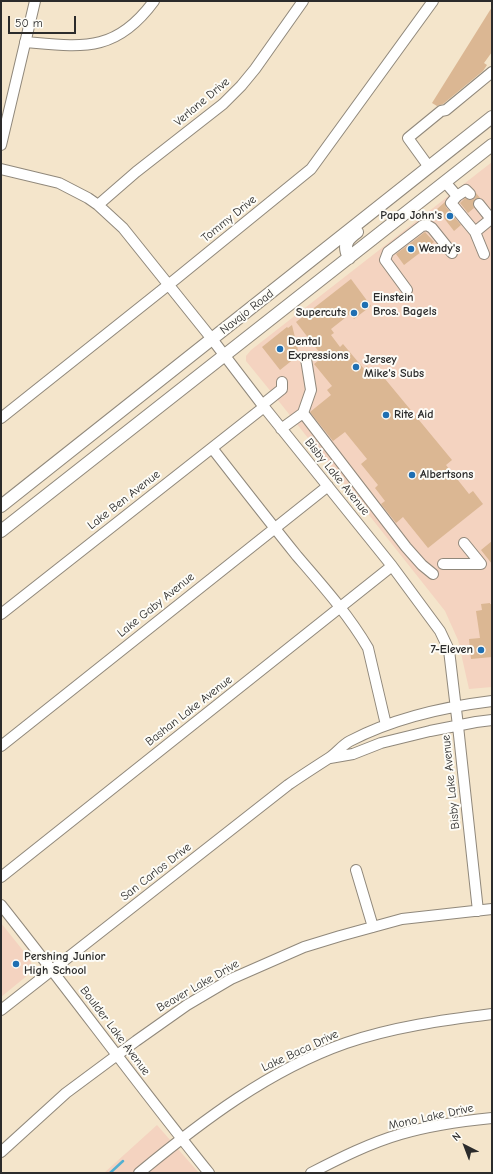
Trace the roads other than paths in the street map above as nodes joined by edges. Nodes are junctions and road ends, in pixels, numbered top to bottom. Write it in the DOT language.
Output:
graph roads {
  1 [pos="35,1"];
  2 [pos="154,1"];
  3 [pos="303,1"];
  4 [pos="433,1"];
  5 [pos="25,42"];
  6 [pos="492,72"];
  7 [pos="492,117"];
  8 [pos="1,145"];
  9 [pos="492,145"];
  10 [pos="429,167"];
  11 [pos="1,169"];
  12 [pos="445,182"];
  13 [pos="470,194"];
  14 [pos="457,196"];
  15 [pos="388,200"];
  16 [pos="479,204"];
  17 [pos="98,205"];
  18 [pos="475,232"];
  19 [pos="452,253"];
  20 [pos="484,254"];
  21 [pos="349,258"];
  22 [pos="169,285"];
  23 [pos="408,290"];
  24 [pos="212,339"];
  25 [pos="224,356"];
  26 [pos="306,359"];
  27 [pos="282,382"];
  28 [pos="263,406"];
  29 [pos="303,413"];
  30 [pos="1,418"];
  31 [pos="281,429"];
  32 [pos="212,448"];
  33 [pos="328,486"];
  34 [pos="1,506"];
  35 [pos="274,528"];
  36 [pos="1,531"];
  37 [pos="464,543"];
  38 [pos="443,564"];
  39 [pos="392,566"];
  40 [pos="433,574"];
  41 [pos="340,608"];
  42 [pos="1,614"];
  43 [pos="492,701"];
  44 [pos="456,706"];
  45 [pos="492,720"];
  46 [pos="386,725"];
  47 [pos="458,726"];
  48 [pos="1,746"];
  49 [pos="330,758"];
  50 [pos="356,870"];
  51 [pos="1,877"];
  52 [pos="1,905"];
  53 [pos="492,909"];
  54 [pos="478,911"];
  55 [pos="374,927"];
  56 [pos="52,970"];
  57 [pos="1,1010"];
  58 [pos="492,1014"];
  59 [pos="117,1055"];
  60 [pos="492,1118"];
  61 [pos="182,1139"];
  62 [pos="1,1152"];
  63 [pos="139,1173"];
  64 [pos="209,1173"];
  65 [pos="311,1173"];
  1 -- 5 [label="street"];
  2 -- 5 [label="street"];
  3 -- 17 [label="street, Verlane Drive"];
  4 -- 22 [label="street, Tommy Drive"];
  5 -- 8 [label="street"];
  6 -- 10 [label="street"];
  7 -- 10 [label="main road, Navajo Road"];
  9 -- 12 [label="main road, Navajo Road"];
  10 -- 15 [label="main road, Navajo Road"];
  11 -- 17 [label="street, Bisby Lake Avenue"];
  12 -- 14 [label="street"];
  12 -- 21 [label="main road, Navajo Road"];
  13 -- 14 [label="street"];
  14 -- 18 [label="street"];
  15 -- 21 [label="main road"];
  15 -- 24 [label="main road, Navajo Road"];
  16 -- 18 [label="street"];
  17 -- 22 [label="street, Bisby Lake Avenue"];
  18 -- 20 [label="street"];
  19 -- 23 [label="street"];
  21 -- 25 [label="main road, Navajo Road"];
  22 -- 24 [label="street, Bisby Lake Avenue"];
  22 -- 30 [label="street, Tommy Drive"];
  24 -- 25 [label="street, Bisby Lake Avenue"];
  24 -- 34 [label="main road, Navajo Road"];
  25 -- 28 [label="street, Bisby Lake Avenue"];
  25 -- 36 [label="main road, Navajo Road"];
  26 -- 29 [label="street"];
  27 -- 28 [label="street, Lake Ben Avenue"];
  28 -- 31 [label="street, Bisby Lake Avenue"];
  28 -- 32 [label="street, Lake Ben Avenue"];
  29 -- 31 [label="street"];
  29 -- 40 [label="street"];
  31 -- 33 [label="street, Bisby Lake Avenue"];
  32 -- 35 [label="street"];
  32 -- 42 [label="street, Lake Ben Avenue"];
  33 -- 35 [label="street, Lake Gaby Avenue"];
  33 -- 39 [label="street, Bisby Lake Avenue"];
  35 -- 41 [label="street"];
  35 -- 48 [label="street, Lake Gaby Avenue"];
  37 -- 38 [label="street"];
  39 -- 41 [label="street, Bashan Lake Avenue"];
  39 -- 44 [label="street, Bisby Lake Avenue"];
  41 -- 46 [label="street"];
  41 -- 51 [label="street, Bashan Lake Avenue"];
  43 -- 44 [label="street, San Carlos Drive"];
  44 -- 46 [label="street, San Carlos Drive"];
  44 -- 47 [label="street, Bisby Lake Avenue"];
  45 -- 47 [label="street, San Carlos Drive"];
  46 -- 49 [label="street, San Carlos Drive"];
  47 -- 49 [label="street, San Carlos Drive"];
  47 -- 54 [label="street, Bisby Lake Avenue"];
  49 -- 56 [label="street, San Carlos Drive"];
  50 -- 55 [label="street"];
  52 -- 56 [label="street, Boulder Lake Avenue"];
  53 -- 54 [label="street, Beaver Lake Drive"];
  54 -- 55 [label="street, Beaver Lake Drive"];
  55 -- 59 [label="street, Beaver Lake Drive"];
  56 -- 57 [label="street, San Carlos Drive"];
  56 -- 59 [label="street, Boulder Lake Avenue"];
  58 -- 61 [label="street, Lake Baca Drive"];
  59 -- 61 [label="street, Boulder Lake Avenue"];
  59 -- 62 [label="street, Beaver Lake Drive"];
  60 -- 65 [label="street, Mono Lake Drive"];
  61 -- 63 [label="street, Lake Baca Drive"];
  61 -- 64 [label="street, Boulder Lake Avenue"];
}
